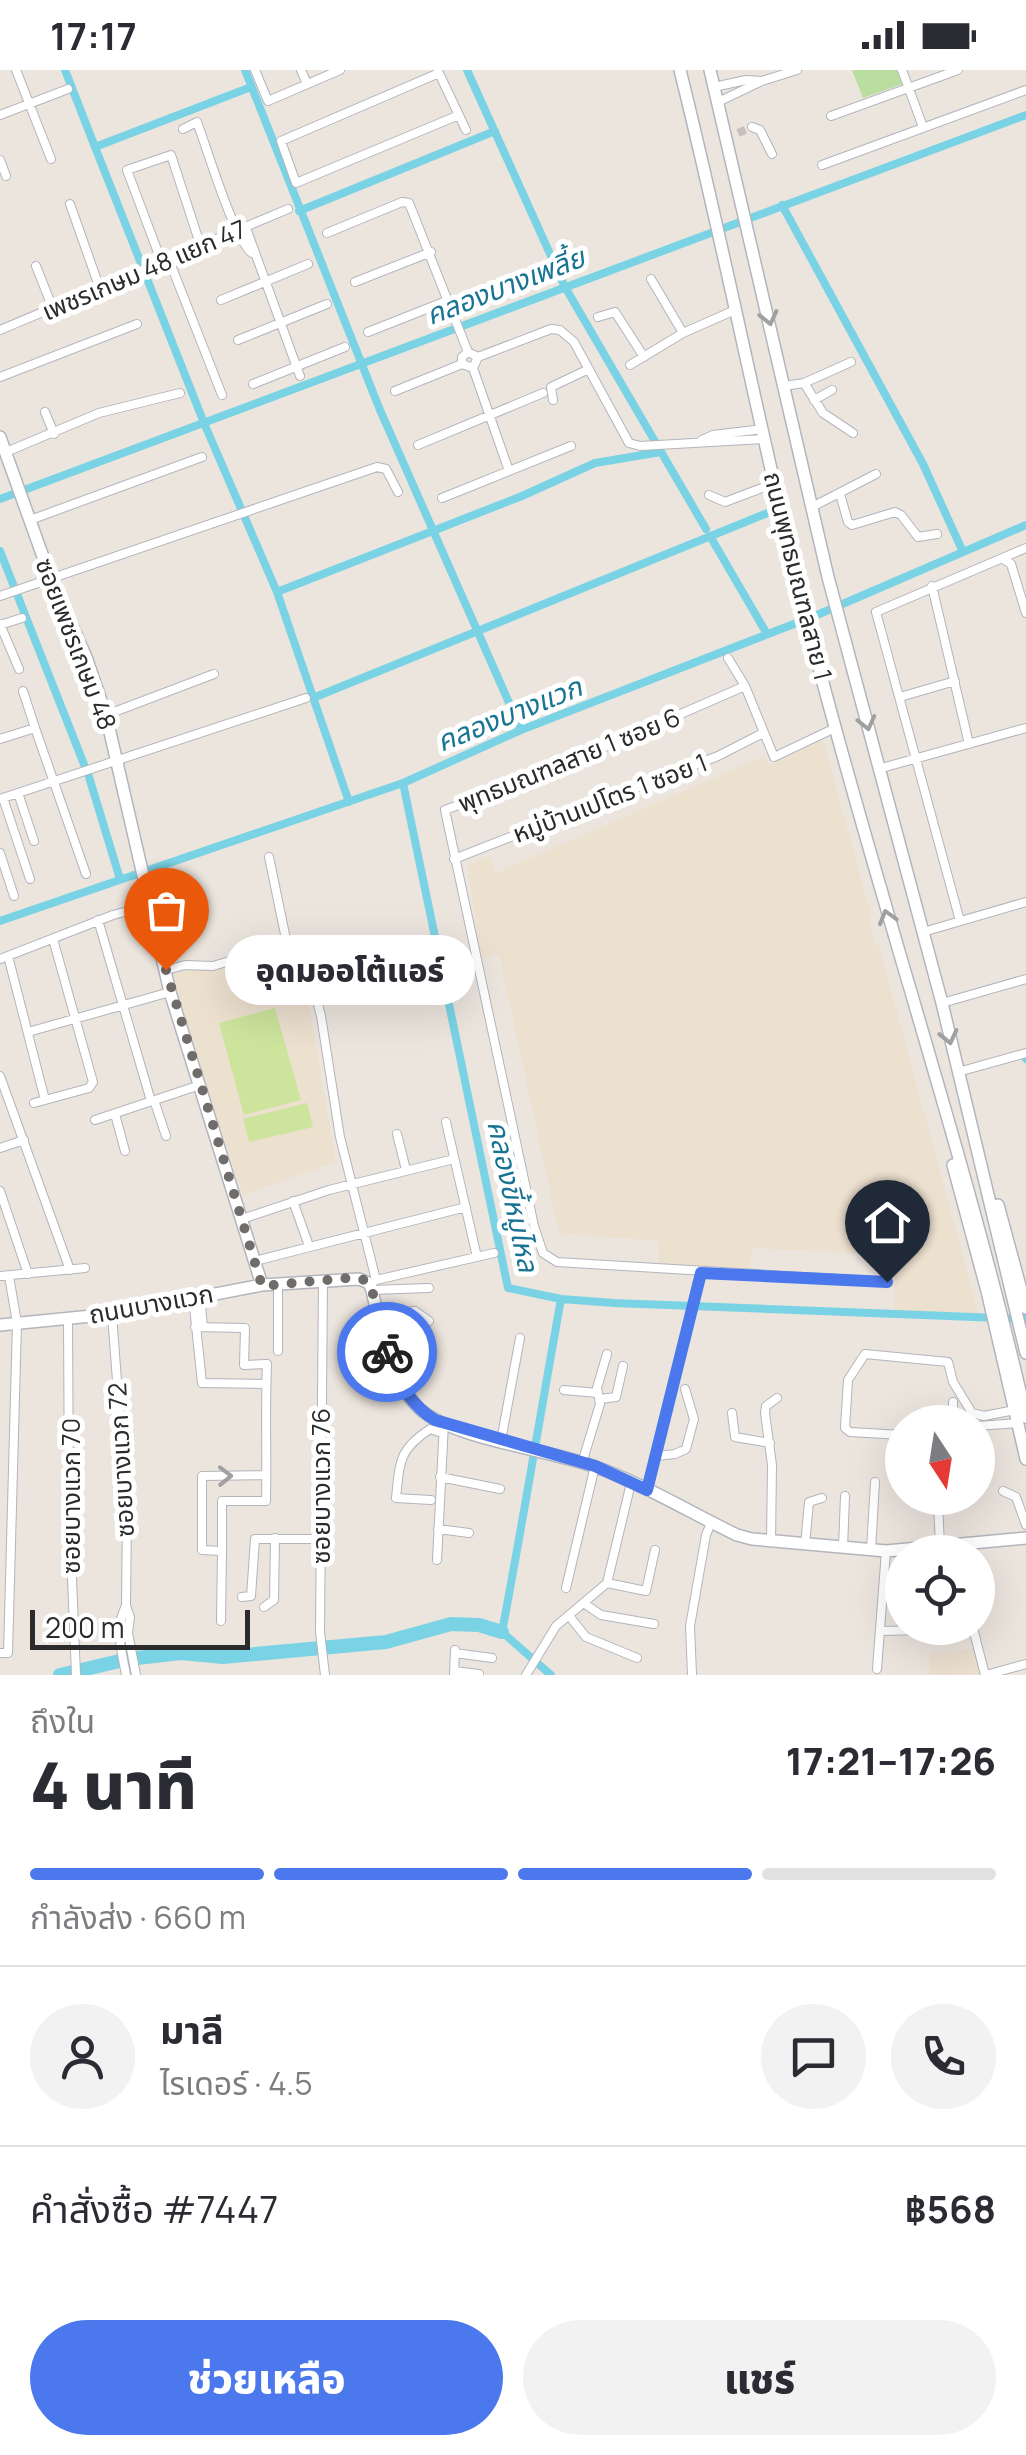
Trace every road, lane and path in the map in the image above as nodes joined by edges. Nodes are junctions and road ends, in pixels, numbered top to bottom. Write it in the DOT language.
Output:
graph roads {
  1 [pos="16,70"];
  2 [pos="255,70"];
  3 [pos="301,70"];
  4 [pos="340,70"];
  5 [pos="680,70"];
  6 [pos="710,70"];
  7 [pos="797,70"];
  8 [pos="902,70"];
  9 [pos="958,70"];
  10 [pos="438,71"];
  11 [pos="762,80"];
  12 [pos="307,84"];
  13 [pos="714,87"];
  14 [pos="908,88"];
  15 [pos="68,89"];
  16 [pos="1026,90"];
  17 [pos="30,104"];
  18 [pos="719,105"];
  19 [pos="691,114"];
  20 [pos="0,115"];
  21 [pos="458,115"];
  22 [pos="831,116"];
  23 [pos="752,127"];
  24 [pos="923,128"];
  25 [pos="183,129"];
  26 [pos="466,130"];
  27 [pos="772,154"];
  28 [pos="51,159"];
  29 [pos="0,160"];
  30 [pos="733,160"];
  31 [pos="822,165"];
  32 [pos="705,168"];
  33 [pos="6,176"];
  34 [pos="70,204"];
  35 [pos="288,209"];
  36 [pos="242,230"];
  37 [pos="327,233"];
  38 [pos="200,244"];
  39 [pos="431,252"];
  40 [pos="166,261"];
  41 [pos="308,264"];
  42 [pos="36,266"];
  43 [pos="651,279"];
  44 [pos="264,282"];
  45 [pos="354,282"];
  46 [pos="100,289"];
  47 [pos="221,300"];
  48 [pos="449,300"];
  49 [pos="328,304"];
  50 [pos="53,309"];
  51 [pos="735,310"];
  52 [pos="598,317"];
  53 [pos="280,323"];
  54 [pos="137,324"];
  55 [pos="0,330"];
  56 [pos="368,332"];
  57 [pos="683,333"];
  58 [pos="238,340"];
  59 [pos="344,347"];
  60 [pos="468,352"];
  61 [pos="644,357"];
  62 [pos="478,358"];
  63 [pos="851,362"];
  64 [pos="462,364"];
  65 [pos="630,364"];
  66 [pos="472,368"];
  67 [pos="589,369"];
  68 [pos="298,371"];
  69 [pos="0,377"];
  70 [pos="809,381"];
  71 [pos="253,384"];
  72 [pos="784,386"];
  73 [pos="832,390"];
  74 [pos="395,391"];
  75 [pos="180,393"];
  76 [pos="543,393"];
  77 [pos="222,395"];
  78 [pos="818,398"];
  79 [pos="553,400"];
  80 [pos="46,412"];
  81 [pos="488,417"];
  82 [pos="853,433"];
  83 [pos="54,434"];
  84 [pos="764,434"];
  85 [pos="0,437"];
  86 [pos="418,445"];
  87 [pos="571,446"];
  88 [pos="6,452"];
  89 [pos="202,457"];
  90 [pos="508,472"];
  91 [pos="876,474"];
  92 [pos="775,483"];
  93 [pos="398,492"];
  94 [pos="840,494"];
  95 [pos="709,495"];
  96 [pos="442,498"];
  97 [pos="812,508"];
  98 [pos="30,520"];
  99 [pos="937,534"];
  100 [pos="1026,548"];
  101 [pos="1002,559"];
  102 [pos="51,580"];
  103 [pos="932,586"];
  104 [pos="4,594"];
  105 [pos="1026,613"];
  106 [pos="22,618"];
  107 [pos="0,625"];
  108 [pos="12,652"];
  109 [pos="0,658"];
  110 [pos="728,658"];
  111 [pos="20,670"];
  112 [pos="214,674"];
  113 [pos="754,674"];
  114 [pos="955,681"];
  115 [pos="743,684"];
  116 [pos="23,691"];
  117 [pos="900,697"];
  118 [pos="306,698"];
  119 [pos="106,715"];
  120 [pos="35,728"];
  121 [pos="835,728"];
  122 [pos="1026,728"];
  123 [pos="763,733"];
  124 [pos="0,739"];
  125 [pos="970,744"];
  126 [pos="917,759"];
  127 [pos="119,761"];
  128 [pos="878,769"];
  129 [pos="54,780"];
  130 [pos="18,793"];
  131 [pos="1,799"];
  132 [pos="34,842"];
  133 [pos="0,854"];
  134 [pos="269,857"];
  135 [pos="454,859"];
  136 [pos="86,874"];
  137 [pos="30,879"];
  138 [pos="14,896"];
  139 [pos="1026,902"];
  140 [pos="150,905"];
  141 [pos="98,920"];
  142 [pos="960,921"];
  143 [pos="923,932"];
  144 [pos="53,939"];
  145 [pos="287,944"];
  146 [pos="4,958"];
  147 [pos="166,970"];
  148 [pos="1026,978"];
  149 [pos="170,992"];
  150 [pos="942,1003"];
  151 [pos="122,1005"];
  152 [pos="76,1019"];
  153 [pos="28,1032"];
  154 [pos="1026,1052"];
  155 [pos="958,1072"];
  156 [pos="0,1076"];
  157 [pos="934,1078"];
  158 [pos="200,1085"];
  159 [pos="46,1100"];
  160 [pos="152,1101"];
  161 [pos="34,1103"];
  162 [pos="115,1114"];
  163 [pos="95,1120"];
  164 [pos="446,1122"];
  165 [pos="397,1134"];
  166 [pos="166,1136"];
  167 [pos="24,1140"];
  168 [pos="0,1148"];
  169 [pos="125,1152"];
  170 [pos="454,1159"];
  171 [pos="406,1170"];
  172 [pos="353,1183"];
  173 [pos="0,1191"];
  174 [pos="293,1201"];
  175 [pos="466,1207"];
  176 [pos="242,1219"];
  177 [pos="364,1232"];
  178 [pos="308,1246"];
  179 [pos="494,1253"];
  180 [pos="478,1256"];
  181 [pos="254,1261"];
  182 [pos="85,1268"];
  183 [pos="70,1270"];
  184 [pos="701,1273"];
  185 [pos="28,1274"];
  186 [pos="4,1276"];
  187 [pos="323,1280"];
  188 [pos="887,1282"];
  189 [pos="278,1284"];
  190 [pos="372,1285"];
  191 [pos="262,1286"];
  192 [pos="429,1288"];
  193 [pos="197,1297"];
  194 [pos="1021,1302"];
  195 [pos="112,1314"];
  196 [pos="378,1314"];
  197 [pos="68,1318"];
  198 [pos="428,1322"];
  199 [pos="17,1323"];
  200 [pos="0,1325"];
  201 [pos="199,1327"];
  202 [pos="520,1338"];
  203 [pos="278,1351"];
  204 [pos="1026,1353"];
  205 [pos="608,1354"];
  206 [pos="623,1366"];
  207 [pos="266,1384"];
  208 [pos="686,1389"];
  209 [pos="564,1390"];
  210 [pos="599,1396"];
  211 [pos="777,1398"];
  212 [pos="968,1405"];
  213 [pos="732,1413"];
  214 [pos="1019,1417"];
  215 [pos="443,1428"];
  216 [pos="885,1434"];
  217 [pos="501,1441"];
  218 [pos="770,1442"];
  219 [pos="656,1456"];
  220 [pos="1026,1459"];
  221 [pos="589,1464"];
  222 [pos="266,1475"];
  223 [pos="440,1477"];
  224 [pos="875,1482"];
  225 [pos="631,1483"];
  226 [pos="500,1488"];
  227 [pos="647,1490"];
  228 [pos="1003,1492"];
  229 [pos="846,1496"];
  230 [pos="822,1498"];
  231 [pos="431,1500"];
  232 [pos="711,1522"];
  233 [pos="1026,1525"];
  234 [pos="438,1529"];
  235 [pos="469,1534"];
  236 [pos="275,1538"];
  237 [pos="320,1539"];
  238 [pos="770,1542"];
  239 [pos="995,1542"];
  240 [pos="1026,1542"];
  241 [pos="805,1545"];
  242 [pos="844,1548"];
  243 [pos="655,1550"];
  244 [pos="871,1550"];
  245 [pos="222,1551"];
  246 [pos="885,1551"];
  247 [pos="437,1560"];
  248 [pos="885,1564"];
  249 [pos="606,1583"];
  250 [pos="566,1588"];
  251 [pos="242,1597"];
  252 [pos="584,1604"];
  253 [pos="264,1608"];
  254 [pos="125,1616"];
  255 [pos="570,1617"];
  256 [pos="221,1621"];
  257 [pos="654,1624"];
  258 [pos="880,1631"];
  259 [pos="885,1631"];
  260 [pos="978,1645"];
  261 [pos="0,1653"];
  262 [pos="492,1658"];
  263 [pos="637,1658"];
  264 [pos="1026,1664"];
  265 [pos="877,1669"];
  266 [pos="325,1672"];
  267 [pos="454,1673"];
  268 [pos="526,1673"];
  269 [pos="480,1674"];
  270 [pos="76,1675"];
  271 [pos="126,1675"];
  272 [pos="136,1675"];
  273 [pos="692,1675"];
  274 [pos="986,1675"];
  1 -- 17 [label="street"];
  2 -- 12 [label="street"];
  3 -- 12 [label="street"];
  4 -- 12 [label="street"];
  5 -- 19 [label="main road, ถนนพุทธมณฑลสาย 1"];
  6 -- 13 [label="main road, ถนนพุทธมณฑลสาย 1"];
  7 -- 11 [label="street"];
  8 -- 14 [label="street"];
  9 -- 14 [label="street"];
  10 -- 21 [label="street"];
  10 -- 21 [label="street"];
  11 -- 13 [label="street"];
  11 -- 18 [label="street"];
  13 -- 18 [label="main road, ถนนพุทธมณฑลสาย 1"];
  14 -- 22 [label="street"];
  14 -- 24 [label="street"];
  15 -- 17 [label="street"];
  16 -- 24 [label="street"];
  17 -- 20 [label="street"];
  17 -- 28 [label="street"];
  18 -- 19 [label="main road"];
  18 -- 30 [label="main road, ถนนพุทธมณฑลสาย 1"];
  19 -- 32 [label="main road, ถนนพุทธมณฑลสาย 1"];
  21 -- 26 [label="street"];
  23 -- 27 [label="street"];
  24 -- 31 [label="street"];
  25 -- 36 [label="street"];
  29 -- 33 [label="street"];
  30 -- 32 [label="main road"];
  30 -- 72 [label="main road, ถนนพุทธมณฑลสาย 1, one-way"];
  32 -- 51 [label="main road, ถนนพุทธมณฑลสาย 1"];
  34 -- 46 [label="street"];
  35 -- 36 [label="street, เพชรเกษม 48 แยก 47"];
  36 -- 38 [label="street, เพชรเกษม 48 แยก 47"];
  36 -- 44 [label="street"];
  37 -- 39 [label="street"];
  38 -- 40 [label="street, เพชรเกษม 48 แยก 47"];
  38 -- 40 [label="street"];
  39 -- 45 [label="street"];
  39 -- 48 [label="street"];
  40 -- 46 [label="street, เพชรเกษม 48 แยก 47"];
  40 -- 77 [label="street"];
  41 -- 44 [label="street"];
  42 -- 50 [label="street"];
  43 -- 57 [label="street"];
  44 -- 47 [label="street"];
  44 -- 53 [label="street"];
  46 -- 50 [label="street, เพชรเกษม 48 แยก 47"];
  48 -- 56 [label="street"];
  48 -- 60 [label="street"];
  49 -- 53 [label="street"];
  50 -- 55 [label="street, เพชรเกษม 48 แยก 47"];
  51 -- 57 [label="street"];
  51 -- 84 [label="main road, ถนนพุทธมณฑลสาย 1"];
  52 -- 61 [label="street"];
  53 -- 58 [label="street"];
  53 -- 68 [label="street"];
  54 -- 69 [label="street"];
  57 -- 61 [label="street"];
  59 -- 68 [label="street"];
  60 -- 62 [label="street"];
  60 -- 64 [label="street"];
  61 -- 65 [label="street"];
  62 -- 66 [label="street"];
  62 -- 67 [label="street"];
  63 -- 70 [label="street"];
  64 -- 66 [label="street"];
  64 -- 74 [label="street"];
  66 -- 81 [label="street"];
  67 -- 79 [label="street"];
  67 -- 84 [label="street"];
  68 -- 71 [label="street"];
  70 -- 72 [label="street"];
  70 -- 78 [label="street"];
  72 -- 97 [label="main road, ถนนพุทธมณฑลสาย 1"];
  73 -- 78 [label="street"];
  75 -- 83 [label="street"];
  76 -- 81 [label="street"];
  78 -- 82 [label="street"];
  80 -- 83 [label="street"];
  81 -- 86 [label="street"];
  81 -- 90 [label="street"];
  83 -- 88 [label="street"];
  84 -- 92 [label="main road, ถนนพุทธมณฑลสาย 1"];
  85 -- 88 [label="main road, ซอยเพชรเกษม 48"];
  87 -- 90 [label="street"];
  88 -- 98 [label="main road, ซอยเพชรเกษม 48"];
  89 -- 98 [label="street"];
  90 -- 96 [label="street"];
  91 -- 94 [label="street"];
  92 -- 95 [label="street"];
  92 -- 121 [label="main road, ถนนพุทธมณฑลสาย 1"];
  93 -- 102 [label="street"];
  94 -- 97 [label="street"];
  94 -- 99 [label="street"];
  97 -- 128 [label="main road, ถนนพุทธมณฑลสาย 1, one-way"];
  98 -- 102 [label="main road, ซอยเพชรเกษม 48"];
  100 -- 101 [label="street"];
  101 -- 103 [label="street"];
  101 -- 105 [label="street"];
  102 -- 104 [label="street"];
  102 -- 119 [label="main road, ซอยเพชรเกษม 48"];
  103 -- 114 [label="street"];
  103 -- 117 [label="street"];
  106 -- 107 [label="street"];
  107 -- 108 [label="street"];
  108 -- 109 [label="street"];
  108 -- 111 [label="street"];
  110 -- 115 [label="street"];
  112 -- 119 [label="street"];
  113 -- 115 [label="street"];
  114 -- 117 [label="street"];
  114 -- 125 [label="street"];
  115 -- 123 [label="street"];
  115 -- 135 [label="street, พุทธมณฑลสาย 1 ซอย 6"];
  116 -- 120 [label="street"];
  117 -- 126 [label="street"];
  118 -- 127 [label="street"];
  119 -- 127 [label="main road, ซอยเพชรเกษม 48"];
  120 -- 124 [label="street"];
  120 -- 129 [label="street"];
  121 -- 123 [label="street"];
  157 -- 121 [label="main road, ถนนพุทธมณฑลสาย 1, one-way"];
  122 -- 125 [label="street"];
  123 -- 135 [label="street, หมู่บ้านเปโตร 1 ซอย 1"];
  125 -- 126 [label="street"];
  126 -- 128 [label="street"];
  126 -- 142 [label="street"];
  127 -- 129 [label="street"];
  127 -- 140 [label="main road, ซอยเพชรเกษม 48"];
  128 -- 143 [label="main road, ถนนพุทธมณฑลสาย 1"];
  129 -- 130 [label="street"];
  129 -- 136 [label="street"];
  130 -- 131 [label="street"];
  130 -- 132 [label="street"];
  131 -- 137 [label="street"];
  133 -- 138 [label="street"];
  134 -- 145 [label="street"];
  135 -- 184 [label="street, พุทธมณฑลสาย 1 ซอย 6"];
  139 -- 142 [label="street"];
  140 -- 141 [label="street"];
  140 -- 147 [label="main road, ซอยเพชรเกษม 48"];
  141 -- 144 [label="street"];
  141 -- 151 [label="street"];
  142 -- 143 [label="street"];
  143 -- 150 [label="main road, ถนนพุทธมณฑลสาย 1"];
  144 -- 146 [label="street"];
  144 -- 152 [label="street"];
  145 -- 147 [label="street"];
  145 -- 172 [label="street"];
  146 -- 153 [label="street"];
  147 -- 149 [label="main road, ซอยเพชรเกษม 48"];
  148 -- 150 [label="street"];
  149 -- 151 [label="street"];
  149 -- 158 [label="main road, ซอยเพชรเกษม 48"];
  150 -- 155 [label="main road, ถนนพุทธมณฑลสาย 1, one-way"];
  151 -- 152 [label="street"];
  151 -- 160 [label="street"];
  152 -- 153 [label="street"];
  152 -- 159 [label="street"];
  153 -- 159 [label="street"];
  154 -- 155 [label="street"];
  155 -- 194 [label="main road, ถนนพุทธมณฑลสาย 1"];
  156 -- 167 [label="street"];
  157 -- 214 [label="main road, ถนนพุทธมณฑลสาย 1"];
  157 -- 214 [label="main road, ถนนพุทธมณฑลสาย 1"];
  158 -- 160 [label="street"];
  158 -- 176 [label="main road, ซอยเพชรเกษม 48"];
  159 -- 161 [label="street"];
  160 -- 162 [label="street"];
  160 -- 166 [label="street"];
  162 -- 163 [label="street"];
  162 -- 169 [label="street"];
  164 -- 170 [label="street"];
  165 -- 171 [label="street"];
  167 -- 168 [label="street"];
  167 -- 183 [label="street"];
  170 -- 171 [label="street"];
  170 -- 175 [label="street"];
  171 -- 172 [label="street"];
  172 -- 174 [label="street"];
  172 -- 177 [label="street"];
  173 -- 185 [label="street"];
  174 -- 176 [label="street"];
  174 -- 178 [label="street"];
  175 -- 177 [label="street"];
  175 -- 180 [label="street"];
  176 -- 181 [label="main road, ซอยเพชรเกษม 48"];
  177 -- 178 [label="street"];
  177 -- 190 [label="street"];
  178 -- 181 [label="street"];
  179 -- 180 [label="street"];
  180 -- 190 [label="street"];
  181 -- 191 [label="main road, ซอยเพชรเกษม 48"];
  182 -- 183 [label="street"];
  183 -- 185 [label="street"];
  184 -- 188 [label="street, พุทธมณฑลสาย 1 ซอย 6"];
  184 -- 219 [label="street"];
  185 -- 186 [label="street"];
  186 -- 199 [label="street"];
  187 -- 189 [label="main road, ถนนบางแวก"];
  187 -- 190 [label="main road, ถนนบางแวก"];
  187 -- 237 [label="street, ซอยบางแวก 76"];
  189 -- 191 [label="main road, ถนนบางแวก"];
  189 -- 203 [label="street"];
  190 -- 192 [label="street"];
  190 -- 196 [label="main road"];
  191 -- 193 [label="main road, ถนนบางแวก"];
  193 -- 195 [label="main road, ถนนบางแวก"];
  193 -- 201 [label="street"];
  194 -- 204 [label="main road, ถนนพุทธมณฑลสาย 1"];
  195 -- 197 [label="main road, ถนนบางแวก"];
  195 -- 254 [label="street, ซอยบางแวก 72"];
  196 -- 198 [label="street"];
  196 -- 215 [label="main road"];
  197 -- 199 [label="main road, ถนนบางแวก"];
  197 -- 270 [label="street, ซอยบางแวก 70"];
  199 -- 200 [label="main road, ถนนบางแวก"];
  199 -- 261 [label="street"];
  201 -- 207 [label="street"];
  201 -- 207 [label="street"];
  202 -- 217 [label="street"];
  205 -- 210 [label="street"];
  206 -- 210 [label="street"];
  207 -- 222 [label="street"];
  208 -- 219 [label="street"];
  209 -- 210 [label="street"];
  210 -- 221 [label="street"];
  211 -- 218 [label="street"];
  212 -- 216 [label="street"];
  213 -- 218 [label="street"];
  214 -- 220 [label="main road, ถนนพุทธมณฑลสาย 1"];
  215 -- 217 [label="main road"];
  215 -- 223 [label="street"];
  215 -- 231 [label="street"];
  217 -- 221 [label="main road"];
  218 -- 238 [label="street"];
  219 -- 227 [label="street"];
  221 -- 225 [label="main road"];
  221 -- 250 [label="street"];
  222 -- 245 [label="street"];
  245 -- 222 [label="street, one-way"];
  223 -- 226 [label="street"];
  223 -- 234 [label="street"];
  224 -- 244 [label="street"];
  225 -- 227 [label="main road"];
  225 -- 249 [label="street"];
  227 -- 232 [label="main road"];
  228 -- 233 [label="street"];
  229 -- 242 [label="street"];
  230 -- 241 [label="street"];
  232 -- 238 [label="main road"];
  232 -- 273 [label="street"];
  234 -- 235 [label="street"];
  234 -- 247 [label="street"];
  236 -- 237 [label="street"];
  236 -- 251 [label="street"];
  236 -- 253 [label="street"];
  237 -- 266 [label="street, ซอยบางแวก 76"];
  238 -- 241 [label="main road"];
  239 -- 240 [label="main road"];
  241 -- 242 [label="main road"];
  242 -- 244 [label="main road"];
  243 -- 249 [label="street"];
  244 -- 246 [label="main road"];
  245 -- 256 [label="street"];
  248 -- 258 [label="street"];
  249 -- 252 [label="street"];
  252 -- 255 [label="street"];
  252 -- 257 [label="street"];
  254 -- 271 [label="street"];
  254 -- 272 [label="street"];
  255 -- 263 [label="street"];
  255 -- 268 [label="street"];
  258 -- 259 [label="street"];
  258 -- 265 [label="street"];
  260 -- 274 [label="street"];
  262 -- 267 [label="street"];
  264 -- 274 [label="street"];
  267 -- 269 [label="street"];
}
